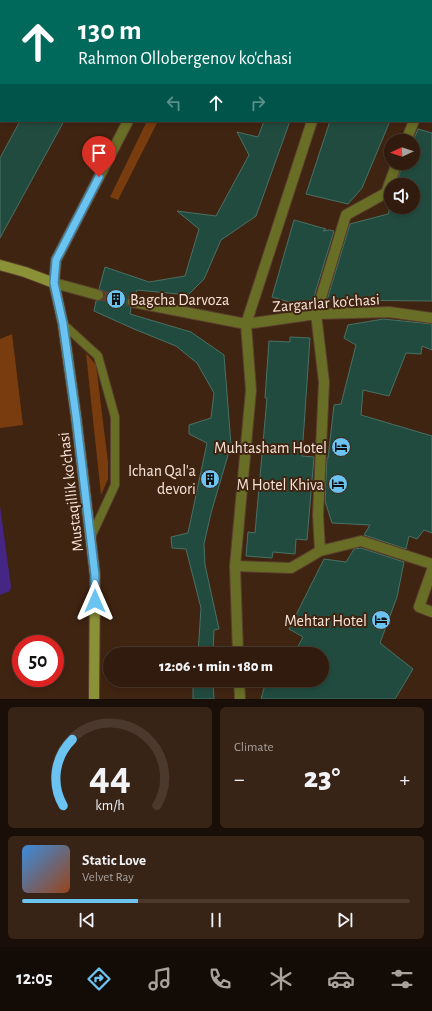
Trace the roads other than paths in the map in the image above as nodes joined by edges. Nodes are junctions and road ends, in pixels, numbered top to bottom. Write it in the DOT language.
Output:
graph roads {
  1 [pos="127,122"];
  2 [pos="312,122"];
  3 [pos="414,122"];
  4 [pos="409,134"];
  5 [pos="394,170"];
  6 [pos="0,265"];
  7 [pos="54,283"];
  8 [pos="98,295"];
  9 [pos="133,302"];
  10 [pos="316,314"];
  11 [pos="432,318"];
  12 [pos="63,324"];
  13 [pos="246,324"];
  14 [pos="91,537"];
  15 [pos="320,551"];
  16 [pos="432,564"];
  17 [pos="235,566"];
  18 [pos="432,570"];
  19 [pos="432,612"];
  20 [pos="238,647"];
  21 [pos="239,687"];
  22 [pos="94,699"];
  23 [pos="240,699"];
  1 -- 7 [label="street"];
  2 -- 13 [label="street"];
  3 -- 4 [label="street"];
  5 -- 10 [label="street"];
  6 -- 7 [label="main road"];
  7 -- 8 [label="street"];
  7 -- 12 [label="main road, Mustaqillik ko'chasi"];
  9 -- 13 [label="street, Zargarlar ko'chasi"];
  10 -- 11 [label="street, Zargarlar ko'chasi"];
  10 -- 13 [label="street, Zargarlar ko'chasi"];
  10 -- 15 [label="street"];
  12 -- 14 [label="main road, Mustaqillik ko'chasi"];
  12 -- 14 [label="lane"];
  13 -- 17 [label="street"];
  14 -- 22 [label="main road, Mustaqillik ko'chasi"];
  15 -- 16 [label="street"];
  15 -- 17 [label="street"];
  17 -- 20 [label="street"];
  18 -- 19 [label="street"];
  21 -- 23 [label="street"];
}
